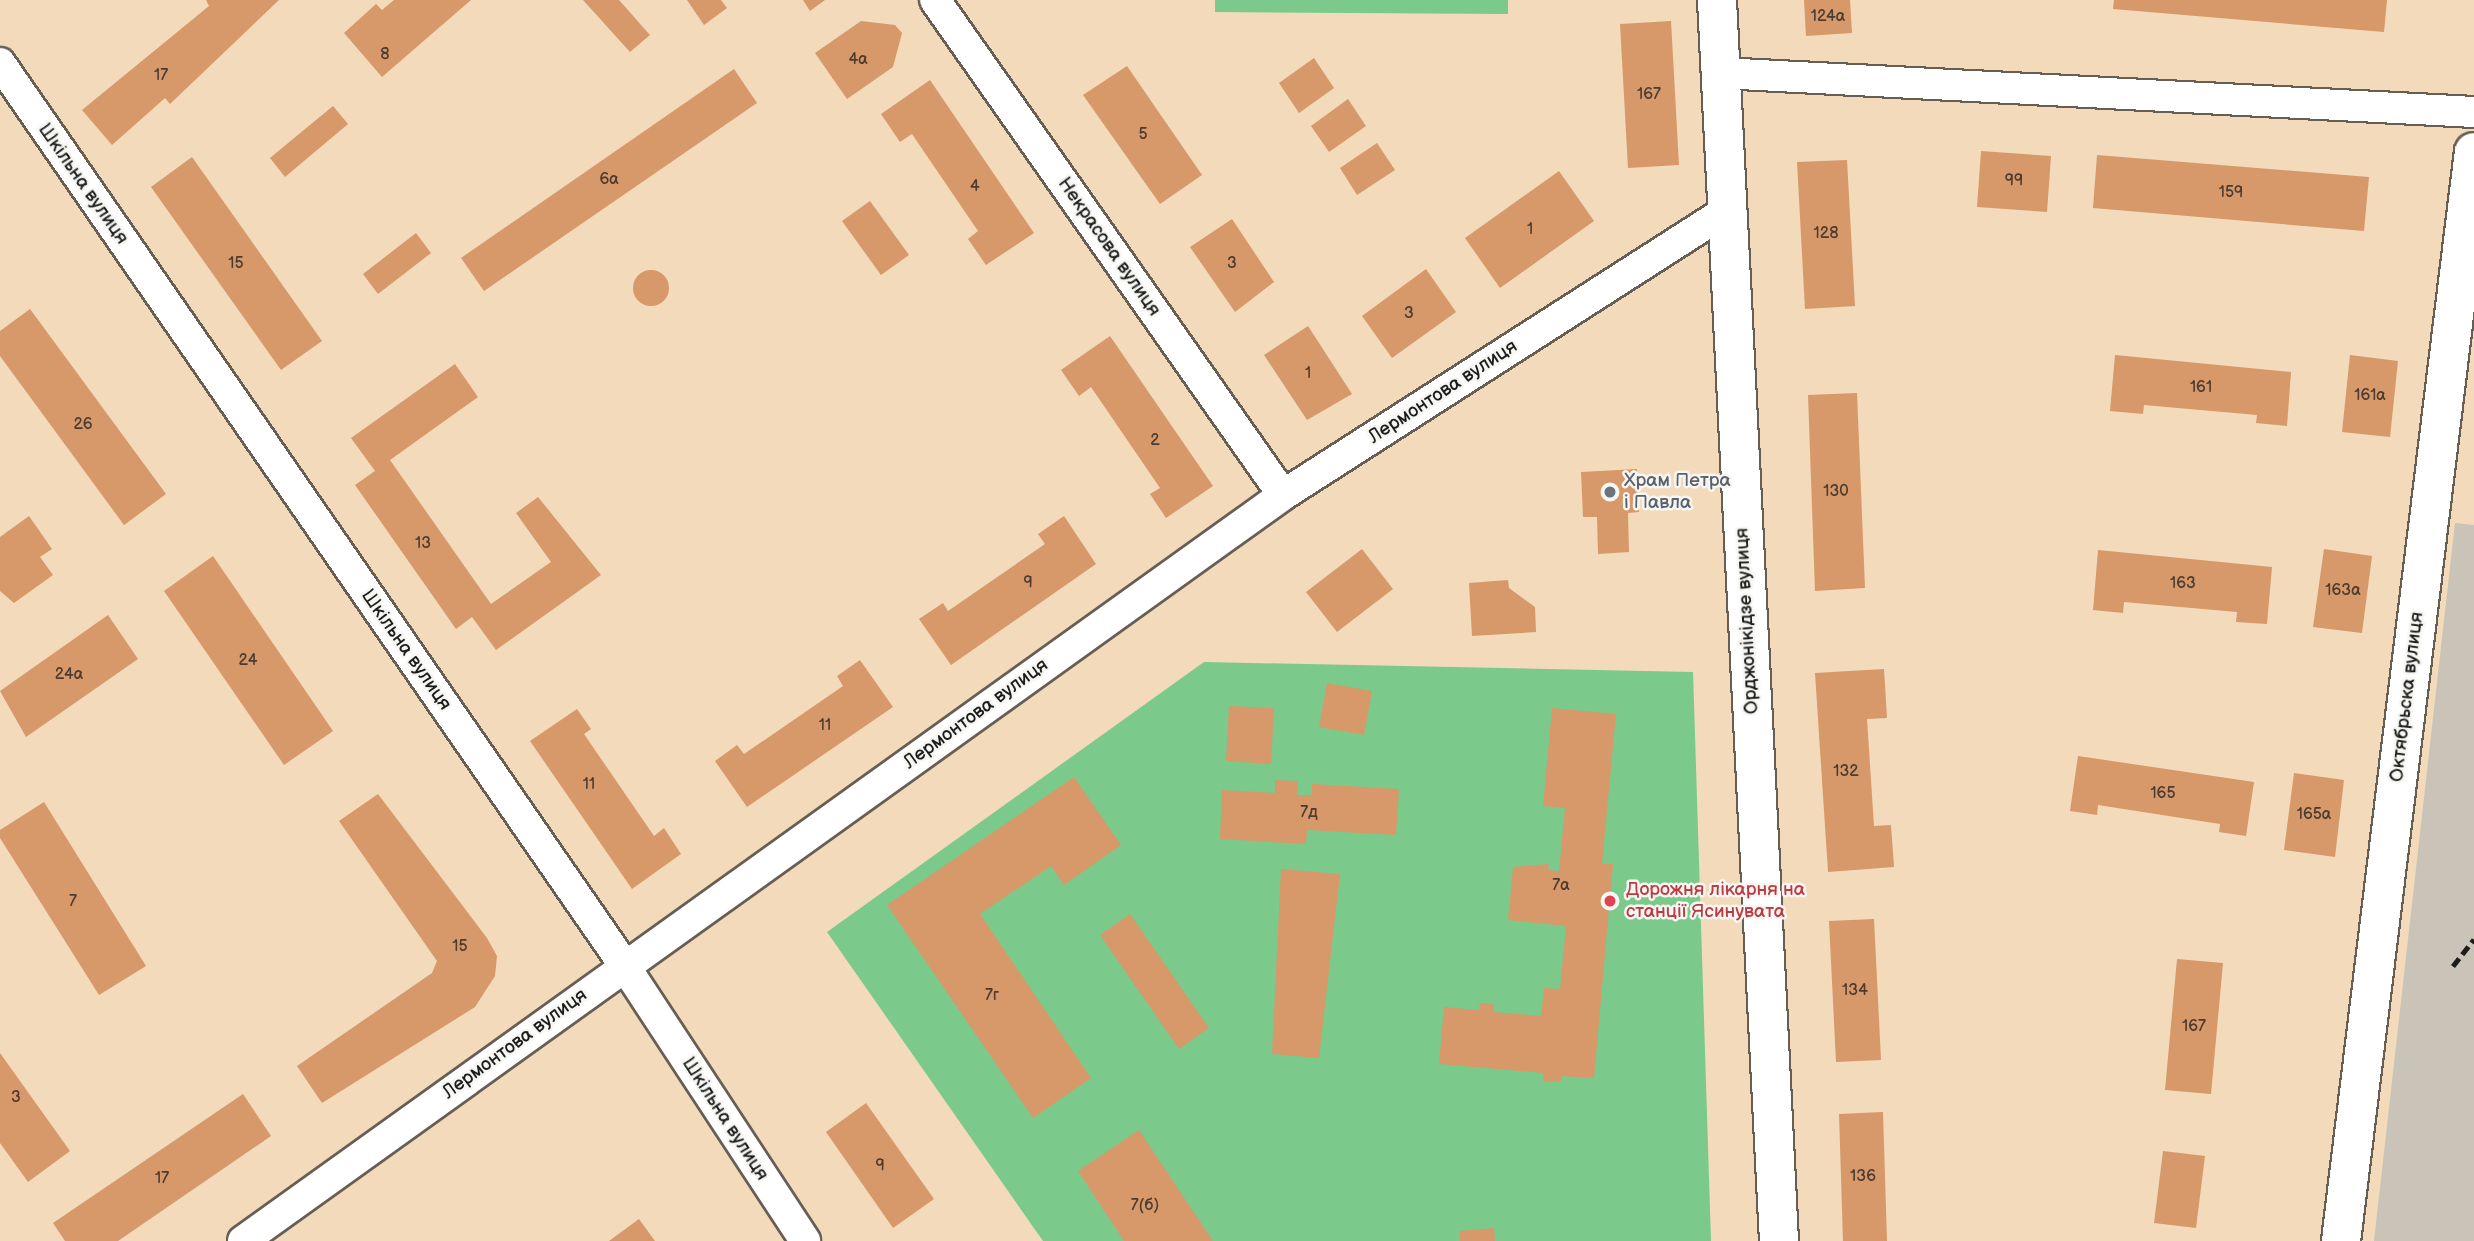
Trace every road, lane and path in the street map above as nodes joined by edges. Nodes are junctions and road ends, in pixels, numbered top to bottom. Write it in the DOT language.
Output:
graph roads {
  1 [pos="936,0"];
  2 [pos="1717,0"];
  3 [pos="0,63"];
  4 [pos="1720,72"];
  5 [pos="2474,112"];
  6 [pos="2474,152"];
  7 [pos="1726,211"];
  8 [pos="1283,495"];
  9 [pos="624,965"];
  10 [pos="243,1241"];
  11 [pos="805,1241"];
  12 [pos="1779,1241"];
  13 [pos="2341,1241"];
  1 -- 8 [label="street, Некрасова вулиця"];
  2 -- 4 [label="main road, Орджонікідзе вулиця"];
  3 -- 9 [label="street, Шкільна вулиця"];
  4 -- 5 [label="street"];
  4 -- 7 [label="main road, Орджонікідзе вулиця"];
  6 -- 13 [label="main road, Октябрьска вулиця"];
  7 -- 8 [label="street, Лермонтова вулиця"];
  7 -- 12 [label="main road, Орджонікідзе вулиця"];
  8 -- 9 [label="street, Лермонтова вулиця"];
  9 -- 10 [label="street, Лермонтова вулиця"];
  9 -- 11 [label="street, Шкільна вулиця"];
}
